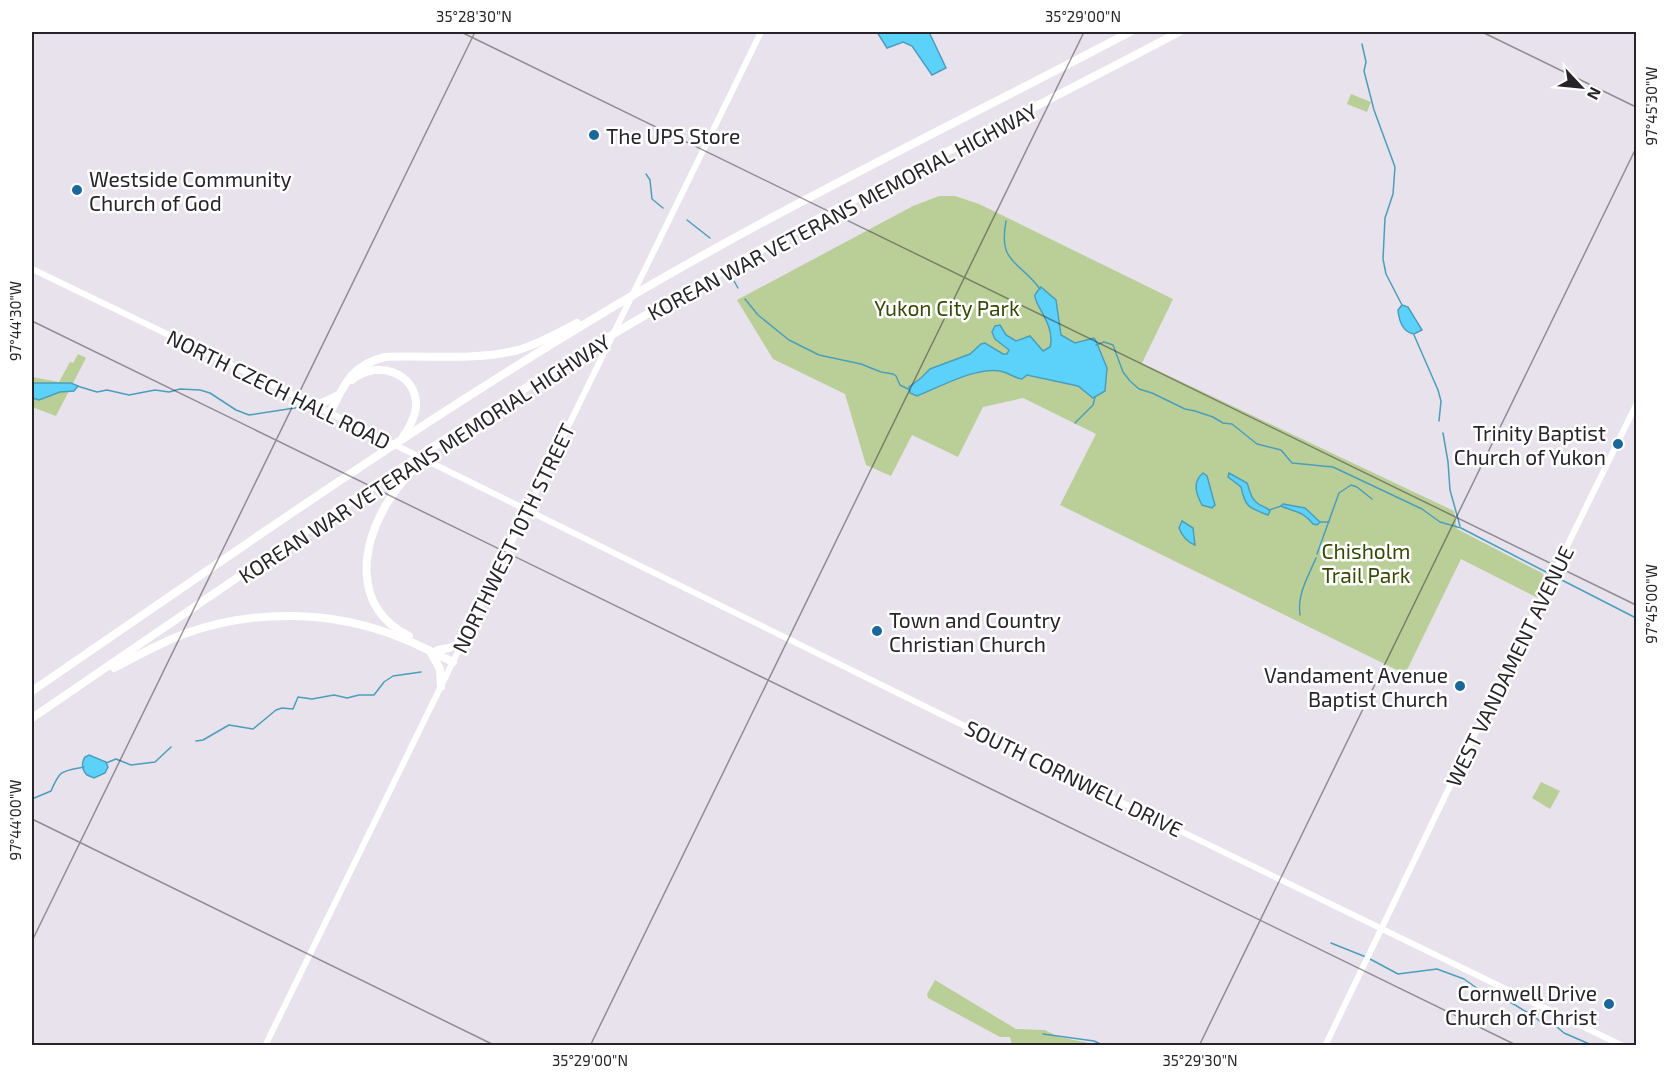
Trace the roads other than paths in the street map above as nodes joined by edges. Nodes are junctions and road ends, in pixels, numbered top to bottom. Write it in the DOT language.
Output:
graph roads {
  1 [pos="761,32"];
  2 [pos="1123,32"];
  3 [pos="1130,32"];
  4 [pos="1179,32"];
  5 [pos="1070,63"];
  6 [pos="32,270"];
  7 [pos="616,306"];
  8 [pos="339,394"];
  9 [pos="308,402"];
  10 [pos="1636,405"];
  11 [pos="331,414"];
  12 [pos="450,435"];
  13 [pos="401,441"];
  14 [pos="526,510"];
  15 [pos="464,641"];
  16 [pos="433,650"];
  17 [pos="454,660"];
  18 [pos="81,684"];
  19 [pos="441,687"];
  20 [pos="32,691"];
  21 [pos="32,718"];
  22 [pos="1383,927"];
  23 [pos="265,1046"];
  24 [pos="1325,1046"];
  25 [pos="1623,1046"];
  1 -- 14 [label="main road, NORTHWEST 10TH STREET"];
  2 -- 5 [label="highway"];
  3 -- 5 [label="highway, KOREAN WAR VETERANS MEMORIAL HIGHWAY"];
  4 -- 12 [label="highway, KOREAN WAR VETERANS MEMORIAL HIGHWAY"];
  5 -- 7 [label="highway, KOREAN WAR VETERANS MEMORIAL HIGHWAY"];
  6 -- 9 [label="main road, NORTH CZECH HALL ROAD"];
  7 -- 8 [label="highway"];
  7 -- 13 [label="highway, KOREAN WAR VETERANS MEMORIAL HIGHWAY"];
  8 -- 9 [label="highway"];
  8 -- 11 [label="highway"];
  9 -- 11 [label="main road, NORTH CZECH HALL ROAD"];
  10 -- 22 [label="main road, WEST VANDAMENT AVENUE"];
  11 -- 13 [label="highway"];
  11 -- 14 [label="main road, NORTH CZECH HALL ROAD"];
  12 -- 16 [label="highway"];
  12 -- 18 [label="highway, KOREAN WAR VETERANS MEMORIAL HIGHWAY"];
  13 -- 20 [label="highway, KOREAN WAR VETERANS MEMORIAL HIGHWAY"];
  14 -- 15 [label="main road, NORTHWEST 10TH STREET"];
  14 -- 22 [label="main road, SOUTH CORNWELL DRIVE"];
  15 -- 16 [label="highway"];
  15 -- 17 [label="main road, NORTHWEST 10TH STREET"];
  16 -- 17 [label="highway"];
  16 -- 18 [label="highway"];
  16 -- 19 [label="highway"];
  17 -- 19 [label="main road, NORTHWEST 10TH STREET"];
  18 -- 21 [label="highway, KOREAN WAR VETERANS MEMORIAL HIGHWAY"];
  19 -- 23 [label="main road, NORTHWEST 10TH STREET"];
  22 -- 24 [label="main road, WEST VANDAMENT AVENUE"];
  22 -- 25 [label="main road, SOUTH CORNWELL DRIVE"];
}
